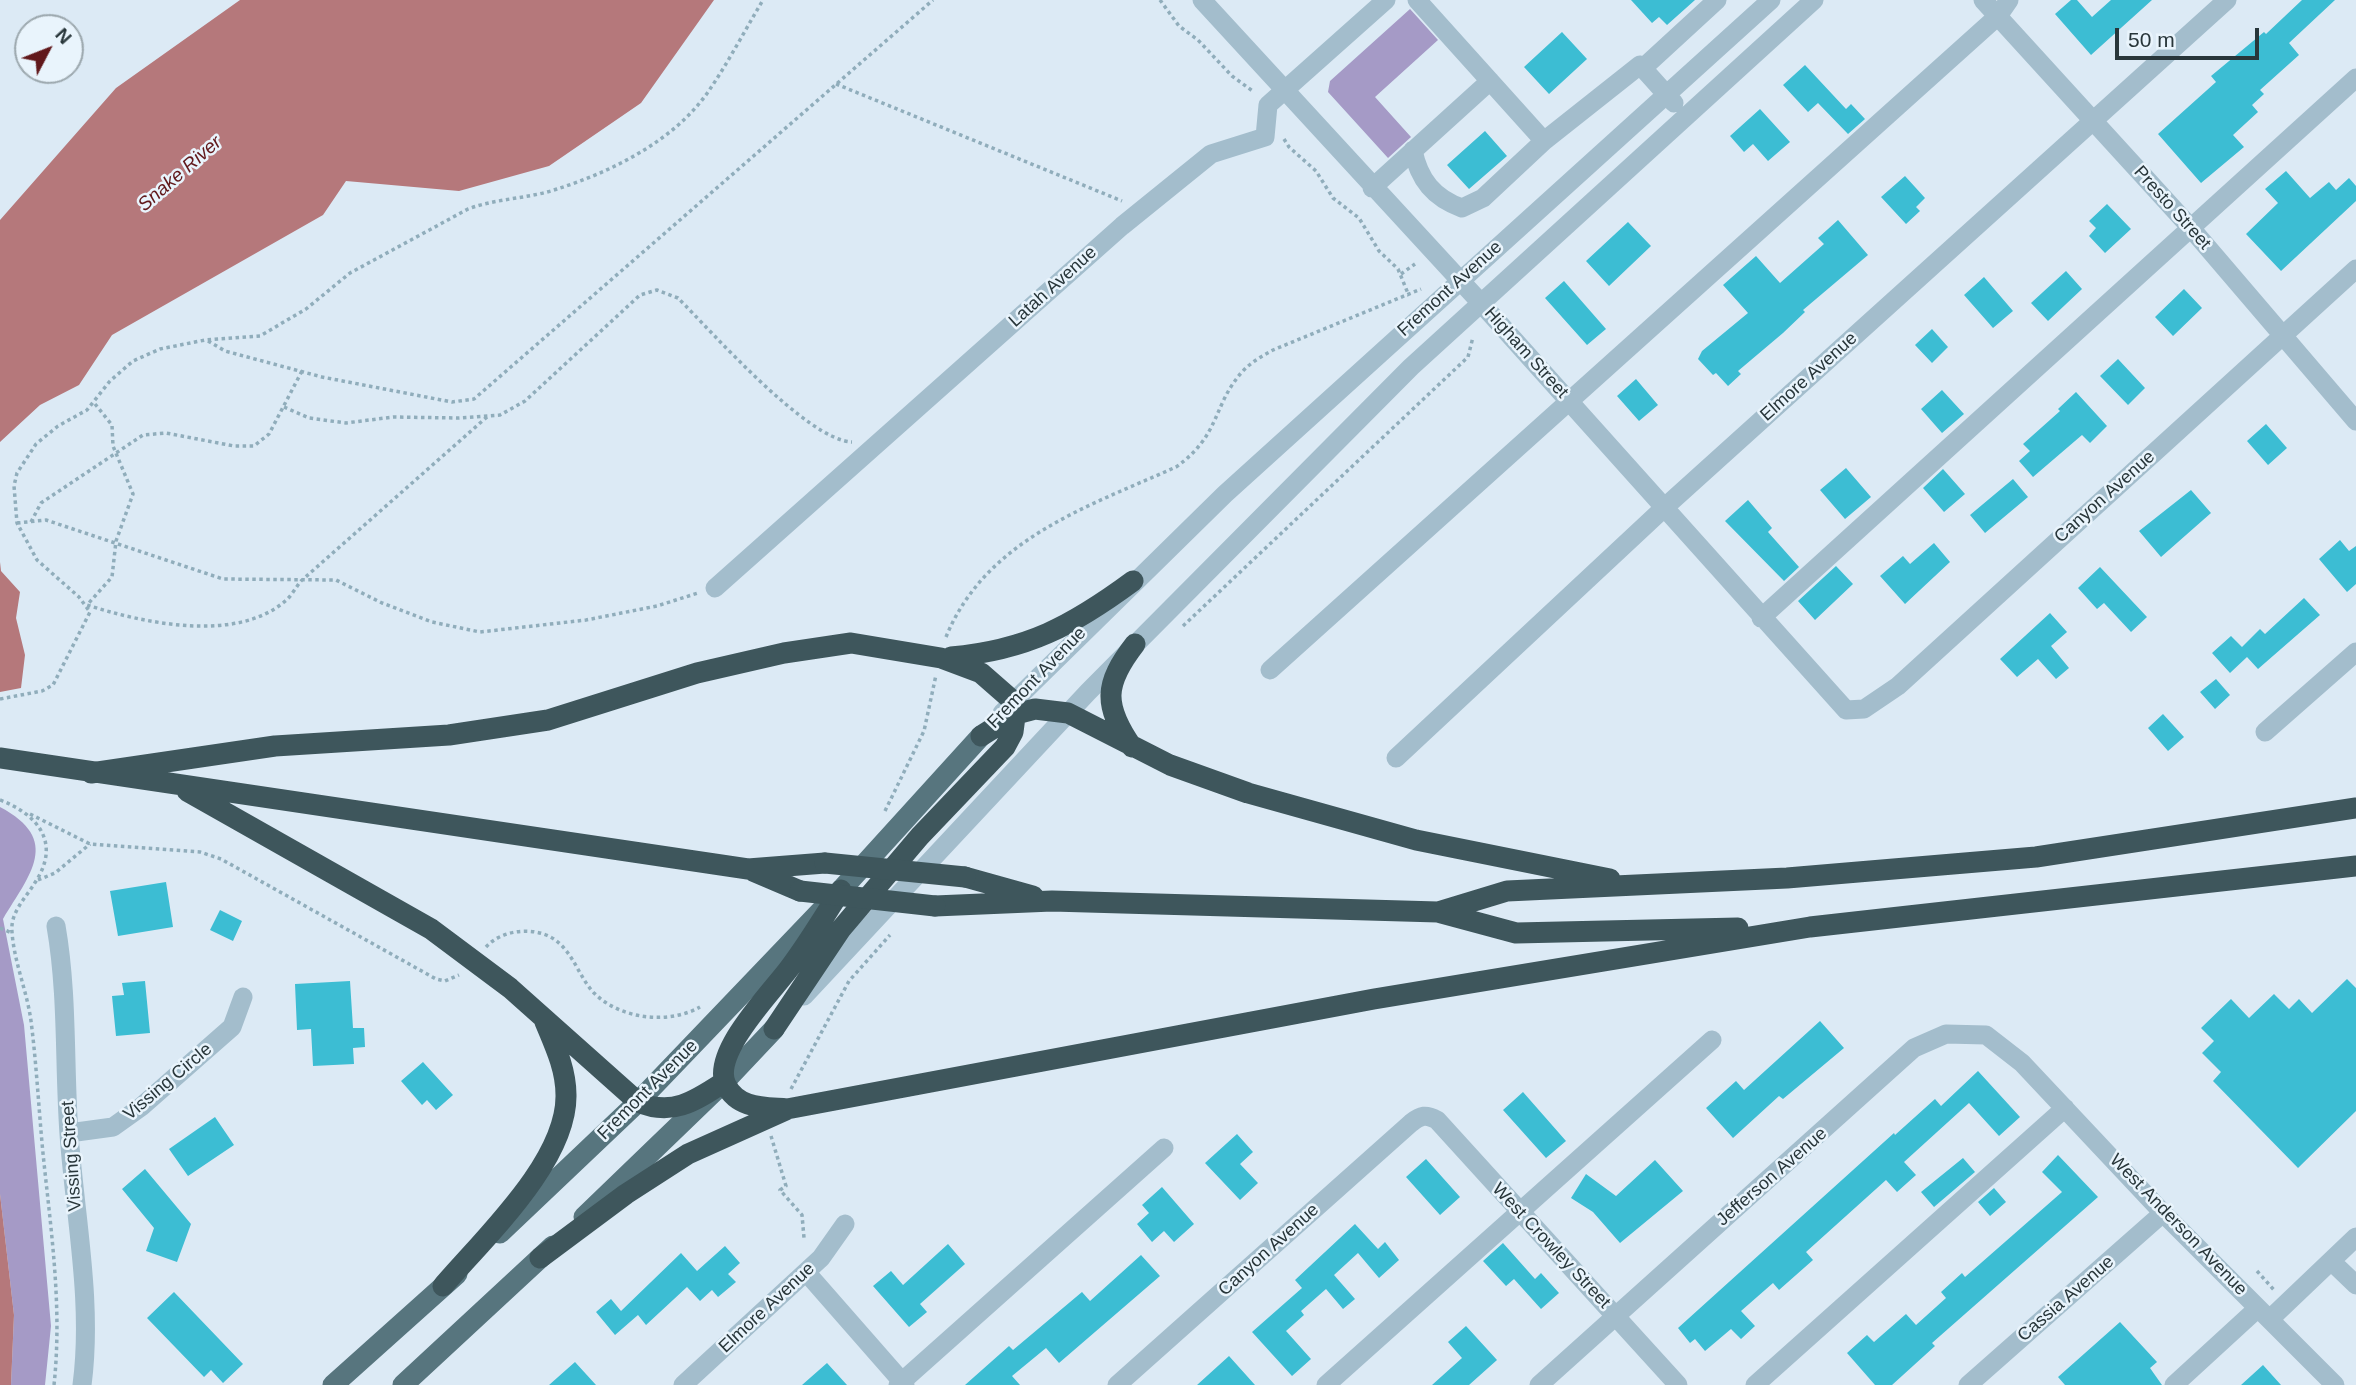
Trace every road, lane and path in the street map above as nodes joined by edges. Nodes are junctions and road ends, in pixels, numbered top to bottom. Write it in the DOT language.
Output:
graph roads {
  1 [pos="763,0"];
  2 [pos="933,0"];
  3 [pos="1160,0"];
  4 [pos="1202,0"];
  5 [pos="1385,0"];
  6 [pos="1417,0"];
  7 [pos="1717,0"];
  8 [pos="1771,0"];
  9 [pos="1814,0"];
  10 [pos="1983,0"];
  11 [pos="2227,0"];
  12 [pos="2003,8"];
  13 [pos="1643,68"];
  14 [pos="2356,78"];
  15 [pos="1490,81"];
  16 [pos="836,84"];
  17 [pos="1284,92"];
  18 [pos="1666,95"];
  19 [pos="1268,105"];
  20 [pos="1685,117"];
  21 [pos="2092,121"];
  22 [pos="1544,141"];
  23 [pos="1413,150"];
  24 [pos="1373,188"];
  25 [pos="1147,206"];
  26 [pos="2190,227"];
  27 [pos="1415,264"];
  28 [pos="2356,269"];
  29 [pos="1401,274"];
  30 [pos="1460,281"];
  31 [pos="1423,288"];
  32 [pos="1409,296"];
  33 [pos="1480,302"];
  34 [pos="1473,334"];
  35 [pos="2283,334"];
  36 [pos="205,340"];
  37 [pos="302,371"];
  38 [pos="1567,400"];
  39 [pos="95,404"];
  40 [pos="284,407"];
  41 [pos="488,416"];
  42 [pos="2356,421"];
  43 [pos="879,442"];
  44 [pos="116,453"];
  45 [pos="1665,507"];
  46 [pos="31,522"];
  47 [pos="17,523"];
  48 [pos="116,541"];
  49 [pos="300,580"];
  50 [pos="1133,581"];
  51 [pos="715,588"];
  52 [pos="87,605"];
  53 [pos="1761,618"];
  54 [pos="1181,628"];
  55 [pos="1135,644"];
  56 [pos="2356,652"];
  57 [pos="941,657"];
  58 [pos="1270,670"];
  59 [pos="0,699"];
  60 [pos="1015,708"];
  61 [pos="1846,710"];
  62 [pos="1068,713"];
  63 [pos="2265,732"];
  64 [pos="981,736"];
  65 [pos="1133,748"];
  66 [pos="0,758"];
  67 [pos="1396,758"];
  68 [pos="91,773"];
  69 [pos="175,785"];
  70 [pos="0,800"];
  71 [pos="2350,808"];
  72 [pos="30,814"];
  73 [pos="883,815"];
  74 [pos="90,844"];
  75 [pos="2356,866"];
  76 [pos="748,869"];
  77 [pos="38,880"];
  78 [pos="1643,886"];
  79 [pos="842,890"];
  80 [pos="1052,901"];
  81 [pos="1438,912"];
  82 [pos="56,926"];
  83 [pos="1810,927"];
  84 [pos="0,928"];
  85 [pos="12,933"];
  86 [pos="481,953"];
  87 [pos="462,973"];
  88 [pos="243,997"];
  89 [pos="704,1004"];
  90 [pos="543,1017"];
  91 [pos="774,1029"];
  92 [pos="1712,1040"];
  93 [pos="2022,1063"];
  94 [pos="724,1083"];
  95 [pos="638,1102"];
  96 [pos="2065,1108"];
  97 [pos="787,1110"];
  98 [pos="1420,1115"];
  99 [pos="778,1132"];
  100 [pos="69,1133"];
  101 [pos="1164,1147"];
  102 [pos="1520,1212"];
  103 [pos="2163,1213"];
  104 [pos="845,1224"];
  105 [pos="2356,1237"];
  106 [pos="804,1238"];
  107 [pos="541,1258"];
  108 [pos="2331,1261"];
  109 [pos="2257,1271"];
  110 [pos="806,1272"];
  111 [pos="2356,1285"];
  112 [pos="443,1286"];
  113 [pos="2276,1292"];
  114 [pos="2264,1314"];
  115 [pos="1616,1316"];
  116 [pos="902,1384"];
  117 [pos="54,1385"];
  118 [pos="82,1385"];
  119 [pos="333,1385"];
  120 [pos="403,1385"];
  121 [pos="683,1385"];
  122 [pos="1117,1385"];
  123 [pos="1326,1385"];
  124 [pos="1539,1385"];
  125 [pos="1678,1385"];
  126 [pos="1755,1385"];
  127 [pos="1968,1385"];
  128 [pos="2174,1385"];
  129 [pos="2335,1385"];
  1 -- 36 [label="path"];
  2 -- 16 [label="path"];
  3 -- 19 [label="path"];
  4 -- 17 [label="street, Higham Street"];
  5 -- 17 [label="street"];
  6 -- 15 [label="street"];
  7 -- 13 [label="street"];
  8 -- 18 [label="street, Fremont Avenue"];
  9 -- 20 [label="street, Fremont Avenue"];
  10 -- 12 [label="street, Presto Street"];
  11 -- 21 [label="street, Elmore Avenue"];
  12 -- 21 [label="street, Presto Street"];
  12 -- 38 [label="street"];
  13 -- 18 [label="street"];
  13 -- 22 [label="street"];
  14 -- 26 [label="street"];
  15 -- 22 [label="street"];
  15 -- 23 [label="street"];
  16 -- 25 [label="path"];
  16 -- 37 [label="path"];
  17 -- 19 [label="street"];
  17 -- 24 [label="street, Higham Street"];
  18 -- 20 [label="street"];
  18 -- 30 [label="street, Fremont Avenue"];
  19 -- 25 [label="street, Latah Avenue"];
  19 -- 29 [label="path"];
  20 -- 33 [label="street, Fremont Avenue"];
  21 -- 26 [label="street, Presto Street"];
  21 -- 45 [label="street, Elmore Avenue"];
  22 -- 23 [label="street"];
  23 -- 24 [label="street"];
  24 -- 30 [label="street, Higham Street"];
  25 -- 43 [label="street, Latah Avenue"];
  26 -- 35 [label="street, Presto Street"];
  26 -- 53 [label="street"];
  27 -- 29 [label="path"];
  28 -- 35 [label="street, Canyon Avenue"];
  29 -- 32 [label="path"];
  30 -- 33 [label="street, Higham Street"];
  30 -- 50 [label="street, Fremont Avenue"];
  31 -- 32 [label="path"];
  32 -- 57 [label="path"];
  33 -- 38 [label="street, Higham Street"];
  33 -- 55 [label="street, Fremont Avenue"];
  34 -- 54 [label="path"];
  35 -- 42 [label="street, Presto Street"];
  35 -- 61 [label="street, Canyon Avenue"];
  36 -- 37 [label="path"];
  36 -- 39 [label="path"];
  37 -- 40 [label="path"];
  38 -- 45 [label="street, Higham Street"];
  38 -- 58 [label="street"];
  39 -- 44 [label="path"];
  39 -- 47 [label="path"];
  40 -- 41 [label="path"];
  40 -- 44 [label="path"];
  41 -- 43 [label="path"];
  41 -- 49 [label="path"];
  43 -- 51 [label="street, Latah Avenue"];
  44 -- 46 [label="path"];
  44 -- 48 [label="path"];
  45 -- 53 [label="street, Higham Street"];
  45 -- 67 [label="street, Elmore Avenue"];
  46 -- 47 [label="path"];
  46 -- 48 [label="path"];
  47 -- 52 [label="path"];
  48 -- 49 [label="path"];
  48 -- 52 [label="path"];
  49 -- 51 [label="path"];
  49 -- 52 [label="path"];
  50 -- 57 [label="highway"];
  50 -- 60 [label="street, Fremont Avenue"];
  52 -- 59 [label="path"];
  53 -- 61 [label="street, Higham Street"];
  55 -- 62 [label="street, Fremont Avenue"];
  55 -- 65 [label="highway"];
  56 -- 63 [label="street"];
  57 -- 60 [label="highway"];
  57 -- 68 [label="highway"];
  57 -- 73 [label="path"];
  60 -- 62 [label="highway"];
  60 -- 64 [label="highway"];
  60 -- 91 [label="highway"];
  62 -- 65 [label="highway"];
  62 -- 91 [label="street, Fremont Avenue"];
  64 -- 79 [label="main road, Fremont Avenue"];
  65 -- 78 [label="highway"];
  66 -- 68 [label="highway"];
  68 -- 69 [label="highway"];
  69 -- 76 [label="highway"];
  69 -- 90 [label="highway"];
  70 -- 72 [label="path"];
  71 -- 78 [label="highway"];
  72 -- 74 [label="path"];
  72 -- 77 [label="path"];
  74 -- 77 [label="path"];
  74 -- 87 [label="path"];
  75 -- 83 [label="highway"];
  76 -- 80 [label="highway, bridge"];
  76 -- 80 [label="highway, bridge"];
  77 -- 85 [label="path"];
  78 -- 81 [label="highway"];
  79 -- 94 [label="highway"];
  79 -- 95 [label="main road, Fremont Avenue"];
  80 -- 81 [label="highway"];
  81 -- 83 [label="highway"];
  82 -- 100 [label="street, Vissing Street"];
  83 -- 97 [label="highway"];
  84 -- 85 [label="path"];
  85 -- 117 [label="path"];
  86 -- 89 [label="path"];
  88 -- 100 [label="street, Vissing Circle"];
  90 -- 95 [label="highway"];
  90 -- 112 [label="highway"];
  91 -- 94 [label="main road, Fremont Avenue"];
  92 -- 102 [label="street"];
  93 -- 96 [label="street, West Anderson Avenue"];
  93 -- 115 [label="street, Jefferson Avenue"];
  94 -- 95 [label="highway"];
  94 -- 97 [label="highway"];
  94 -- 107 [label="main road, Fremont Avenue"];
  95 -- 112 [label="main road, Fremont Avenue"];
  96 -- 103 [label="street, West Anderson Avenue"];
  96 -- 126 [label="street"];
  97 -- 107 [label="highway"];
  98 -- 102 [label="street, West Crowley Street"];
  98 -- 122 [label="street, Canyon Avenue"];
  99 -- 106 [label="path"];
  100 -- 118 [label="street, Vissing Street"];
  101 -- 116 [label="street"];
  102 -- 115 [label="street, West Crowley Street"];
  102 -- 123 [label="street"];
  103 -- 114 [label="street, West Anderson Avenue"];
  103 -- 127 [label="street, Cassia Avenue"];
  104 -- 110 [label="street, Elmore Avenue"];
  105 -- 108 [label="street"];
  107 -- 120 [label="main road, Fremont Avenue"];
  108 -- 111 [label="street"];
  108 -- 114 [label="street"];
  109 -- 113 [label="path"];
  110 -- 116 [label="street"];
  110 -- 121 [label="street, Elmore Avenue"];
  112 -- 119 [label="main road, Fremont Avenue"];
  114 -- 128 [label="street"];
  114 -- 129 [label="street, West Anderson Avenue"];
  115 -- 124 [label="street, Jefferson Avenue"];
  115 -- 125 [label="street, West Crowley Street"];
}
